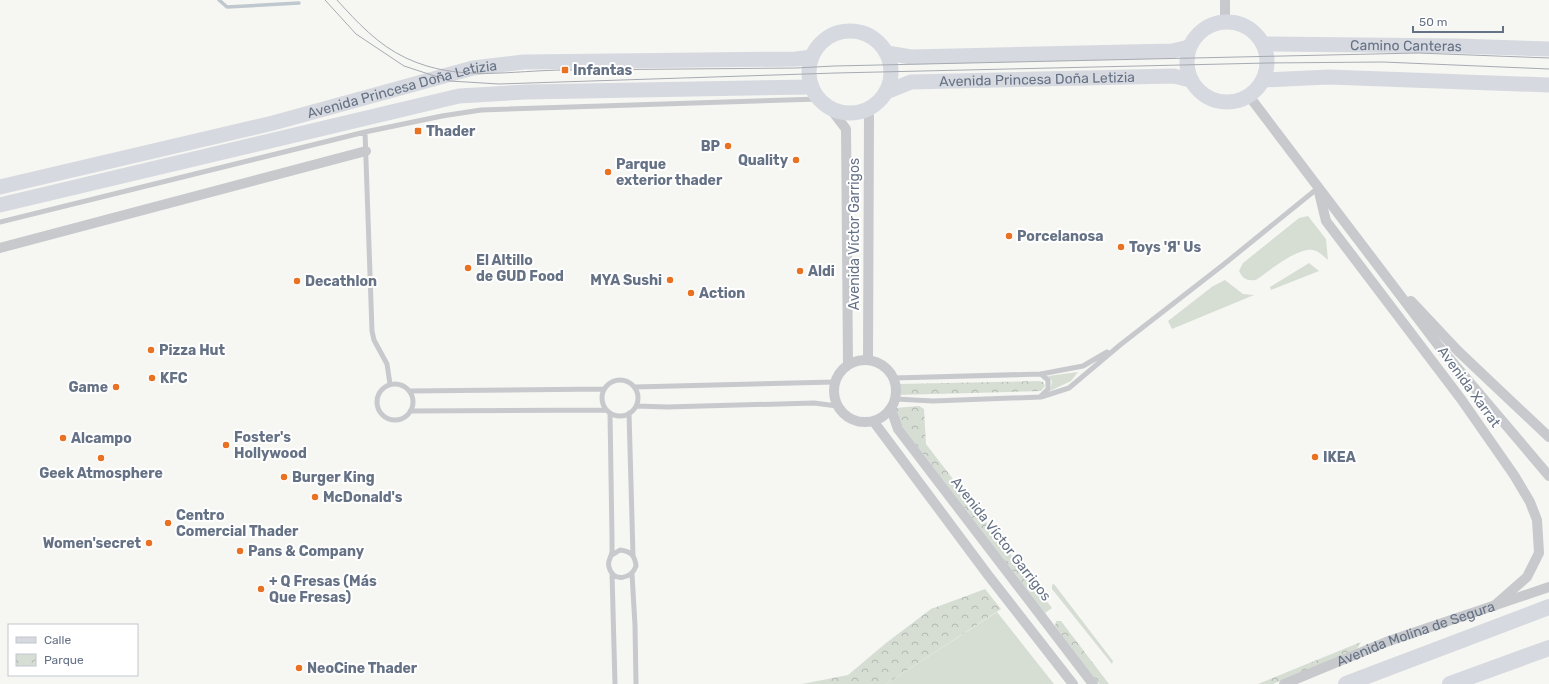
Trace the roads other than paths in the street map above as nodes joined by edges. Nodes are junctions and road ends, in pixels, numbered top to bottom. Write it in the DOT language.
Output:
graph roads {
  1 [pos="1225,0"];
  2 [pos="1225,22"];
  3 [pos="1263,44"];
  4 [pos="1189,47"];
  5 [pos="1549,50"];
  6 [pos="887,53"];
  7 [pos="812,57"];
  8 [pos="1190,80"];
  9 [pos="1263,80"];
  10 [pos="1549,85"];
  11 [pos="886,92"];
  12 [pos="1249,96"];
  13 [pos="820,98"];
  14 [pos="864,111"];
  15 [pos="365,132"];
  16 [pos="366,151"];
  17 [pos="0,187"];
  18 [pos="1318,188"];
  19 [pos="0,205"];
  20 [pos="0,222"];
  21 [pos="1361,245"];
  22 [pos="0,248"];
  23 [pos="1120,345"];
  24 [pos="868,360"];
  25 [pos="848,364"];
  26 [pos="1041,374"];
  27 [pos="894,378"];
  28 [pos="835,382"];
  29 [pos="390,384"];
  30 [pos="634,387"];
  31 [pos="604,389"];
  32 [pos="410,391"];
  33 [pos="1041,397"];
  34 [pos="896,399"];
  35 [pos="636,406"];
  36 [pos="837,406"];
  37 [pos="891,409"];
  38 [pos="410,411"];
  39 [pos="608,411"];
  40 [pos="629,413"];
  41 [pos="874,422"];
  42 [pos="1549,437"];
  43 [pos="1549,476"];
  44 [pos="612,555"];
  45 [pos="633,555"];
  46 [pos="612,573"];
  47 [pos="632,574"];
  48 [pos="1549,587"];
  49 [pos="1494,606"];
  50 [pos="1549,607"];
  51 [pos="1549,648"];
  52 [pos="615,684"];
  53 [pos="636,684"];
  54 [pos="1073,684"];
  55 [pos="1093,684"];
  56 [pos="1284,684"];
  57 [pos="1346,684"];
  58 [pos="1450,684"];
  1 -- 2 [label="street"];
  2 -- 3 [label="street"];
  2 -- 4 [label="street"];
  3 -- 5 [label="street, Camino Canteras"];
  3 -- 9 [label="street"];
  4 -- 6 [label="street, Avenida Princesa Doña Letizia"];
  4 -- 8 [label="street"];
  6 -- 7 [label="street"];
  6 -- 11 [label="street"];
  7 -- 13 [label="street"];
  7 -- 17 [label="street, Avenida Princesa Doña Letizia"];
  8 -- 11 [label="street, Avenida Princesa Doña Letizia"];
  8 -- 12 [label="street"];
  9 -- 10 [label="street"];
  9 -- 12 [label="street"];
  11 -- 14 [label="street"];
  12 -- 18 [label="street, Avenida Xarrat"];
  13 -- 14 [label="street"];
  13 -- 15 [label="lane"];
  13 -- 19 [label="street, Avenida Princesa Doña Letizia"];
  13 -- 25 [label="street, Avenida Víctor Garrigos"];
  14 -- 24 [label="street, Avenida Víctor Garrigos"];
  15 -- 16 [label="lane"];
  15 -- 20 [label="lane"];
  16 -- 22 [label="street"];
  16 -- 29 [label="lane"];
  18 -- 21 [label="street, Avenida Xarrat"];
  18 -- 23 [label="lane"];
  18 -- 49 [label="street, Avenida Xarrat"];
  21 -- 42 [label="street, Avenida Xarrat"];
  21 -- 43 [label="street, Avenida Xarrat"];
  23 -- 26 [label="lane"];
  23 -- 33 [label="lane"];
  24 -- 25 [label="street"];
  24 -- 27 [label="street"];
  25 -- 28 [label="street"];
  26 -- 27 [label="lane"];
  26 -- 33 [label="lane"];
  27 -- 34 [label="street"];
  28 -- 30 [label="lane"];
  28 -- 36 [label="street"];
  29 -- 32 [label="lane"];
  29 -- 38 [label="lane"];
  30 -- 31 [label="lane"];
  30 -- 35 [label="lane"];
  31 -- 32 [label="lane"];
  31 -- 39 [label="lane"];
  32 -- 38 [label="lane"];
  33 -- 34 [label="lane"];
  34 -- 37 [label="street"];
  35 -- 36 [label="lane"];
  35 -- 40 [label="lane"];
  36 -- 41 [label="street"];
  37 -- 41 [label="street"];
  37 -- 55 [label="street, Avenida Víctor Garrigos"];
  38 -- 39 [label="lane"];
  39 -- 40 [label="lane"];
  39 -- 44 [label="lane"];
  40 -- 45 [label="lane"];
  41 -- 54 [label="street"];
  44 -- 45 [label="lane"];
  44 -- 46 [label="lane"];
  45 -- 47 [label="lane"];
  46 -- 47 [label="lane"];
  46 -- 52 [label="lane"];
  47 -- 53 [label="lane"];
  48 -- 49 [label="street, Avenida Molina de Segura"];
  49 -- 56 [label="street, Avenida Molina de Segura"];
  50 -- 57 [label="main road, Avenida Molina de Segura"];
  51 -- 58 [label="main road"];
}
